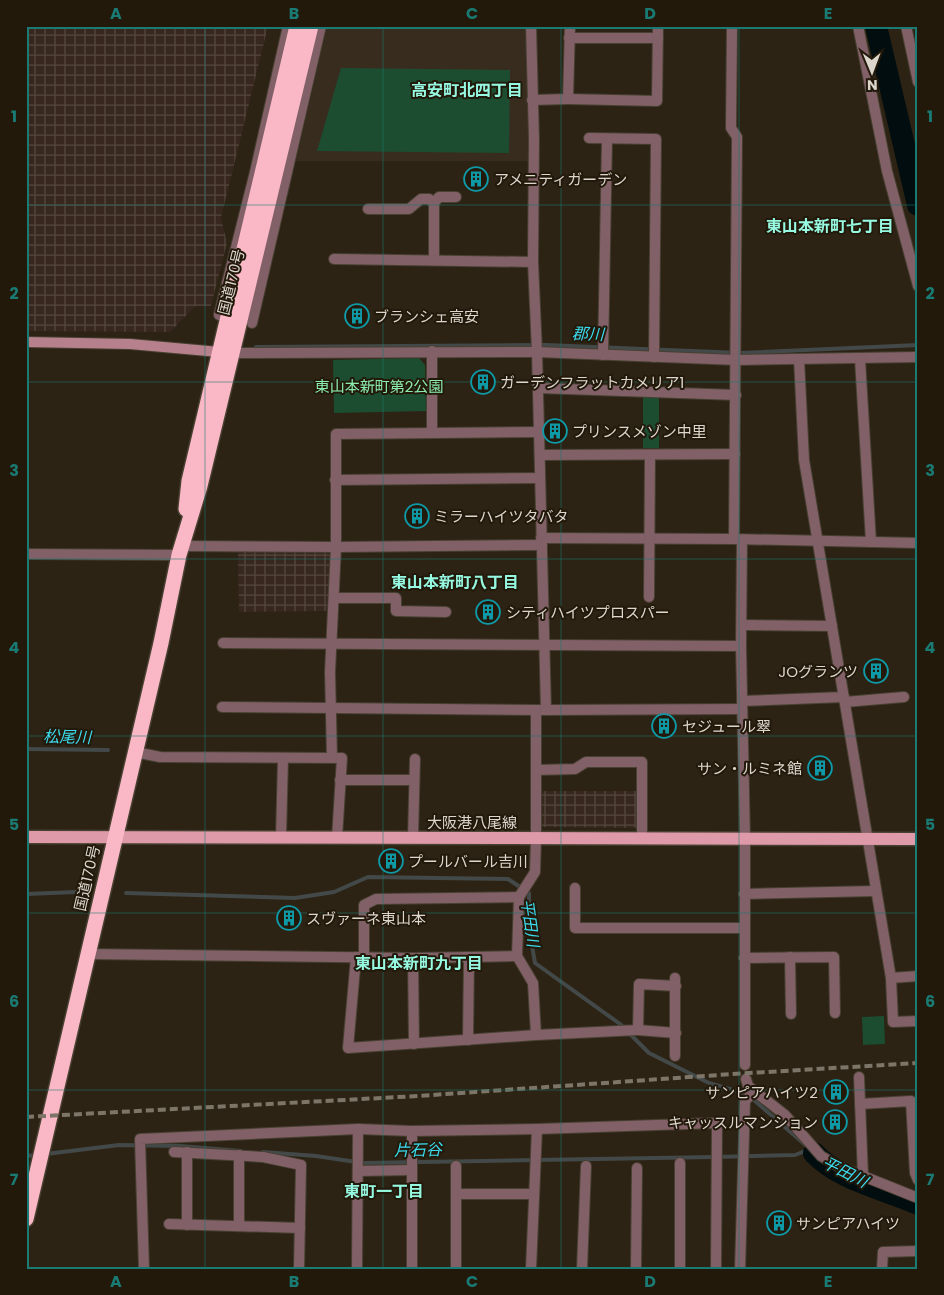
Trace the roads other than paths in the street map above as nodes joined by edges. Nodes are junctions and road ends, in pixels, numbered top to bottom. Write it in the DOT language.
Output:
graph roads {
  1 [pos="288,26"];
  2 [pos="297,26"];
  3 [pos="311,26"];
  4 [pos="322,26"];
  5 [pos="531,26"];
  6 [pos="570,26"];
  7 [pos="658,26"];
  8 [pos="732,26"];
  9 [pos="858,26"];
  10 [pos="906,26"];
  11 [pos="570,38"];
  12 [pos="658,38"];
  13 [pos="918,82"];
  14 [pos="568,99"];
  15 [pos="532,100"];
  16 [pos="589,138"];
  17 [pos="607,138"];
  18 [pos="269,176"];
  19 [pos="456,197"];
  20 [pos="434,203"];
  21 [pos="368,209"];
  22 [pos="334,259"];
  23 [pos="434,260"];
  24 [pos="533,262"];
  25 [pos="918,286"];
  26 [pos="219,315"];
  27 [pos="252,323"];
  28 [pos="26,342"];
  29 [pos="537,346"];
  30 [pos="432,351"];
  31 [pos="603,352"];
  32 [pos="654,352"];
  33 [pos="226,353"];
  34 [pos="736,355"];
  35 [pos="918,357"];
  36 [pos="799,359"];
  37 [pos="860,359"];
  38 [pos="538,388"];
  39 [pos="736,395"];
  40 [pos="539,432"];
  41 [pos="432,433"];
  42 [pos="650,454"];
  43 [pos="735,454"];
  44 [pos="540,456"];
  45 [pos="540,478"];
  46 [pos="335,480"];
  47 [pos="650,538"];
  48 [pos="738,539"];
  49 [pos="542,541"];
  50 [pos="818,541"];
  51 [pos="871,542"];
  52 [pos="918,543"];
  53 [pos="336,547"];
  54 [pos="180,550"];
  55 [pos="26,554"];
  56 [pos="649,596"];
  57 [pos="334,598"];
  58 [pos="446,612"];
  59 [pos="742,625"];
  60 [pos="832,626"];
  61 [pos="223,643"];
  62 [pos="331,643"];
  63 [pos="545,644"];
  64 [pos="741,646"];
  65 [pos="904,697"];
  66 [pos="844,700"];
  67 [pos="742,705"];
  68 [pos="222,708"];
  69 [pos="330,708"];
  70 [pos="541,710"];
  71 [pos="135,752"];
  72 [pos="283,758"];
  73 [pos="332,758"];
  74 [pos="415,759"];
  75 [pos="536,770"];
  76 [pos="340,780"];
  77 [pos="414,780"];
  78 [pos="26,837"];
  79 [pos="115,837"];
  80 [pos="281,838"];
  81 [pos="337,838"];
  82 [pos="413,838"];
  83 [pos="536,838"];
  84 [pos="642,839"];
  85 [pos="745,839"];
  86 [pos="868,839"];
  87 [pos="918,839"];
  88 [pos="575,888"];
  89 [pos="876,891"];
  90 [pos="522,892"];
  91 [pos="744,894"];
  92 [pos="744,928"];
  93 [pos="87,954"];
  94 [pos="517,956"];
  95 [pos="468,957"];
  96 [pos="790,957"];
  97 [pos="360,958"];
  98 [pos="413,958"];
  99 [pos="744,958"];
  100 [pos="918,976"];
  101 [pos="891,978"];
  102 [pos="834,1012"];
  103 [pos="791,1014"];
  104 [pos="918,1021"];
  105 [pos="632,1031"];
  106 [pos="676,1033"];
  107 [pos="536,1035"];
  108 [pos="468,1040"];
  109 [pos="414,1044"];
  110 [pos="675,1056"];
  111 [pos="745,1065"];
  112 [pos="859,1077"];
  113 [pos="746,1078"];
  114 [pos="754,1091"];
  115 [pos="860,1104"];
  116 [pos="358,1129"];
  117 [pos="537,1129"];
  118 [pos="412,1131"];
  119 [pos="174,1152"];
  120 [pos="187,1152"];
  121 [pos="239,1155"];
  122 [pos="680,1162"];
  123 [pos="456,1166"];
  124 [pos="586,1166"];
  125 [pos="637,1168"];
  126 [pos="412,1170"];
  127 [pos="358,1171"];
  128 [pos="863,1176"];
  129 [pos="918,1180"];
  130 [pos="456,1194"];
  131 [pos="534,1194"];
  132 [pos="918,1198"];
  133 [pos="26,1219"];
  134 [pos="169,1224"];
  135 [pos="187,1225"];
  136 [pos="239,1226"];
  137 [pos="300,1228"];
  138 [pos="918,1251"];
  139 [pos="144,1269"];
  140 [pos="299,1269"];
  141 [pos="357,1269"];
  142 [pos="412,1269"];
  143 [pos="456,1269"];
  144 [pos="530,1269"];
  145 [pos="582,1269"];
  146 [pos="636,1269"];
  147 [pos="680,1269"];
  148 [pos="716,1269"];
  149 [pos="740,1269"];
  150 [pos="882,1269"];
  1 -- 18 [label="street"];
  2 -- 18 [label="highway, 国道170号"];
  3 -- 18 [label="highway, 国道170号"];
  4 -- 18 [label="street"];
  5 -- 15 [label="street"];
  6 -- 11 [label="street"];
  7 -- 12 [label="street"];
  8 -- 34 [label="street"];
  9 -- 25 [label="street"];
  10 -- 13 [label="street"];
  11 -- 12 [label="street"];
  11 -- 14 [label="street"];
  12 -- 14 [label="street"];
  14 -- 15 [label="street"];
  15 -- 24 [label="street"];
  16 -- 17 [label="street"];
  17 -- 31 [label="street"];
  17 -- 32 [label="street"];
  18 -- 26 [label="street"];
  18 -- 27 [label="street"];
  18 -- 33 [label="highway, 国道170号"];
  19 -- 20 [label="street"];
  20 -- 21 [label="street"];
  20 -- 23 [label="street"];
  22 -- 23 [label="street"];
  23 -- 24 [label="street"];
  24 -- 29 [label="street"];
  28 -- 33 [label="street"];
  29 -- 30 [label="street"];
  29 -- 31 [label="street"];
  29 -- 38 [label="street"];
  30 -- 33 [label="street"];
  30 -- 41 [label="street"];
  31 -- 32 [label="street"];
  32 -- 34 [label="street"];
  33 -- 54 [label="highway, 国道170号"];
  34 -- 36 [label="street"];
  34 -- 39 [label="street"];
  35 -- 37 [label="street"];
  36 -- 37 [label="street"];
  36 -- 50 [label="street"];
  37 -- 51 [label="street"];
  38 -- 39 [label="street"];
  38 -- 40 [label="street"];
  39 -- 43 [label="street"];
  40 -- 41 [label="street"];
  40 -- 44 [label="street"];
  41 -- 46 [label="street"];
  42 -- 43 [label="street"];
  42 -- 44 [label="street"];
  42 -- 47 [label="street"];
  43 -- 48 [label="street"];
  44 -- 45 [label="street"];
  45 -- 46 [label="street"];
  45 -- 49 [label="street"];
  46 -- 53 [label="street"];
  47 -- 48 [label="street"];
  47 -- 49 [label="street"];
  47 -- 56 [label="street"];
  48 -- 50 [label="street"];
  48 -- 59 [label="street"];
  49 -- 53 [label="street"];
  49 -- 63 [label="street"];
  50 -- 51 [label="street"];
  50 -- 60 [label="street"];
  51 -- 52 [label="street"];
  53 -- 54 [label="street"];
  53 -- 57 [label="street"];
  54 -- 55 [label="street"];
  54 -- 71 [label="highway, 国道170号"];
  57 -- 58 [label="street"];
  57 -- 62 [label="street"];
  59 -- 60 [label="street"];
  59 -- 64 [label="street"];
  60 -- 66 [label="street"];
  61 -- 62 [label="street"];
  62 -- 63 [label="street"];
  62 -- 69 [label="street"];
  63 -- 64 [label="street"];
  63 -- 70 [label="street"];
  64 -- 67 [label="street"];
  65 -- 66 [label="street"];
  66 -- 67 [label="street"];
  66 -- 86 [label="street"];
  67 -- 70 [label="street"];
  67 -- 85 [label="street"];
  68 -- 69 [label="street"];
  69 -- 70 [label="street"];
  69 -- 73 [label="street"];
  70 -- 75 [label="street"];
  71 -- 72 [label="street"];
  71 -- 79 [label="highway, 国道170号"];
  72 -- 73 [label="street"];
  72 -- 80 [label="street"];
  73 -- 76 [label="street"];
  74 -- 77 [label="street"];
  75 -- 83 [label="street"];
  75 -- 84 [label="street"];
  76 -- 77 [label="street"];
  76 -- 81 [label="street"];
  77 -- 82 [label="street"];
  78 -- 79 [label="main road, 大阪港八尾線"];
  79 -- 80 [label="main road, 大阪港八尾線"];
  79 -- 93 [label="highway, 国道170号"];
  80 -- 81 [label="main road, 大阪港八尾線"];
  81 -- 82 [label="main road, 大阪港八尾線"];
  82 -- 83 [label="main road, 大阪港八尾線"];
  83 -- 84 [label="main road, 大阪港八尾線"];
  83 -- 90 [label="street"];
  84 -- 85 [label="main road, 大阪港八尾線"];
  85 -- 86 [label="main road, 大阪港八尾線"];
  85 -- 91 [label="street"];
  86 -- 87 [label="main road, 大阪港八尾線"];
  86 -- 89 [label="street"];
  88 -- 92 [label="street"];
  89 -- 91 [label="street"];
  89 -- 101 [label="street"];
  90 -- 94 [label="street"];
  90 -- 97 [label="street"];
  91 -- 92 [label="street"];
  92 -- 99 [label="street"];
  93 -- 97 [label="street"];
  93 -- 133 [label="highway, 国道170号"];
  94 -- 95 [label="street"];
  94 -- 107 [label="street"];
  95 -- 98 [label="street"];
  95 -- 108 [label="street"];
  96 -- 99 [label="street"];
  96 -- 102 [label="street"];
  96 -- 103 [label="street"];
  97 -- 98 [label="street"];
  97 -- 109 [label="street"];
  98 -- 109 [label="street"];
  99 -- 111 [label="street"];
  100 -- 101 [label="street"];
  101 -- 104 [label="street"];
  105 -- 106 [label="street"];
  105 -- 106 [label="street"];
  105 -- 107 [label="street"];
  106 -- 110 [label="street"];
  107 -- 108 [label="street"];
  108 -- 109 [label="street"];
  112 -- 115 [label="street"];
  113 -- 114 [label="street"];
  114 -- 128 [label="street"];
  114 -- 149 [label="street"];
  115 -- 128 [label="street"];
  115 -- 129 [label="street"];
  116 -- 118 [label="street"];
  116 -- 127 [label="street"];
  116 -- 139 [label="street"];
  117 -- 118 [label="street"];
  117 -- 131 [label="street"];
  117 -- 148 [label="street"];
  118 -- 126 [label="street"];
  119 -- 120 [label="street"];
  120 -- 121 [label="street"];
  120 -- 135 [label="street"];
  121 -- 136 [label="street"];
  121 -- 137 [label="street"];
  122 -- 147 [label="street"];
  123 -- 130 [label="street"];
  124 -- 145 [label="street"];
  125 -- 146 [label="street"];
  126 -- 127 [label="street"];
  126 -- 142 [label="street"];
  127 -- 141 [label="street"];
  128 -- 132 [label="street"];
  130 -- 131 [label="street"];
  130 -- 143 [label="street"];
  131 -- 144 [label="street"];
  134 -- 135 [label="street"];
  135 -- 136 [label="street"];
  136 -- 137 [label="street"];
  137 -- 140 [label="street"];
  138 -- 150 [label="street"];
}
